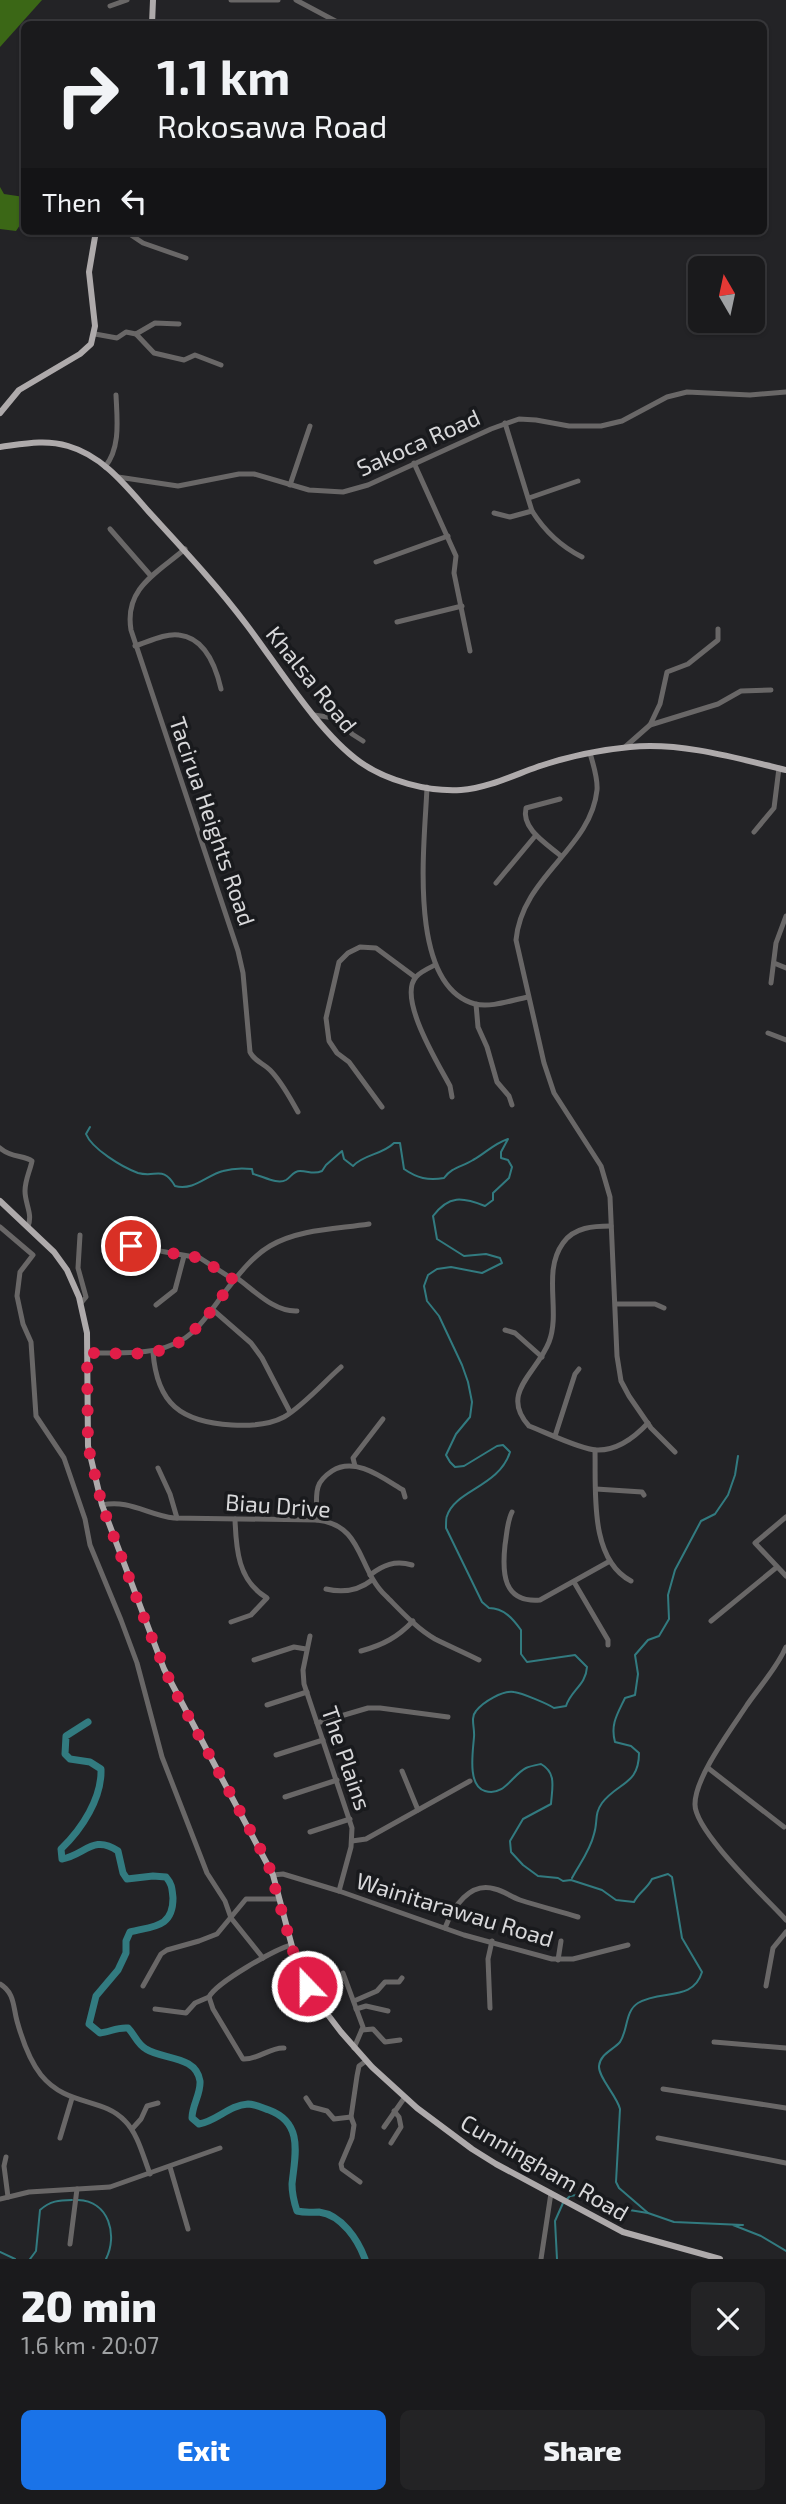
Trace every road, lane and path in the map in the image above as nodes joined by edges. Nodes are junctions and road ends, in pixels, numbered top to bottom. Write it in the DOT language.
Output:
graph roads {
  1 [pos="127,0"];
  2 [pos="153,0"];
  3 [pos="232,0"];
  4 [pos="278,0"];
  5 [pos="296,0"];
  6 [pos="110,6"];
  7 [pos="152,21"];
  8 [pos="335,21"];
  9 [pos="95,235"];
  10 [pos="131,235"];
  11 [pos="186,258"];
  12 [pos="179,324"];
  13 [pos="94,334"];
  14 [pos="136,334"];
  15 [pos="221,365"];
  16 [pos="786,391"];
  17 [pos="116,395"];
  18 [pos="0,413"];
  19 [pos="505,423"];
  20 [pos="310,426"];
  21 [pos="0,447"];
  22 [pos="414,463"];
  23 [pos="106,467"];
  24 [pos="118,477"];
  25 [pos="578,481"];
  26 [pos="290,485"];
  27 [pos="528,498"];
  28 [pos="532,511"];
  29 [pos="494,513"];
  30 [pos="110,529"];
  31 [pos="447,536"];
  32 [pos="185,549"];
  33 [pos="582,557"];
  34 [pos="376,562"];
  35 [pos="151,576"];
  36 [pos="462,606"];
  37 [pos="397,622"];
  38 [pos="718,629"];
  39 [pos="135,646"];
  40 [pos="470,651"];
  41 [pos="221,689"];
  42 [pos="772,690"];
  43 [pos="314,715"];
  44 [pos="650,725"];
  45 [pos="363,741"];
  46 [pos="625,747"];
  47 [pos="590,753"];
  48 [pos="783,769"];
  49 [pos="427,787"];
  50 [pos="560,799"];
  51 [pos="754,832"];
  52 [pos="536,835"];
  53 [pos="561,856"];
  54 [pos="496,883"];
  55 [pos="786,916"];
  56 [pos="774,963"];
  57 [pos="435,965"];
  58 [pos="786,968"];
  59 [pos="415,977"];
  60 [pos="771,983"];
  61 [pos="528,997"];
  62 [pos="476,1004"];
  63 [pos="768,1033"];
  64 [pos="786,1040"];
  65 [pos="452,1097"];
  66 [pos="512,1105"];
  67 [pos="382,1107"];
  68 [pos="298,1112"];
  69 [pos="0,1149"];
  70 [pos="0,1201"];
  71 [pos="369,1224"];
  72 [pos="27,1226"];
  73 [pos="611,1226"];
  74 [pos="0,1227"];
  75 [pos="79,1235"];
  76 [pos="131,1246"];
  77 [pos="184,1256"];
  78 [pos="236,1279"];
  79 [pos="81,1303"];
  80 [pos="616,1304"];
  81 [pos="156,1305"];
  82 [pos="664,1308"];
  83 [pos="212,1309"];
  84 [pos="298,1311"];
  85 [pos="505,1330"];
  86 [pos="153,1352"];
  87 [pos="87,1353"];
  88 [pos="542,1357"];
  89 [pos="341,1367"];
  90 [pos="579,1369"];
  91 [pos="290,1412"];
  92 [pos="383,1419"];
  93 [pos="648,1423"];
  94 [pos="555,1436"];
  95 [pos="595,1450"];
  96 [pos="675,1452"];
  97 [pos="355,1466"];
  98 [pos="158,1468"];
  99 [pos="596,1489"];
  100 [pos="643,1495"];
  101 [pos="405,1497"];
  102 [pos="102,1505"];
  103 [pos="512,1511"];
  104 [pos="786,1517"];
  105 [pos="177,1518"];
  106 [pos="235,1519"];
  107 [pos="317,1520"];
  108 [pos="610,1561"];
  109 [pos="412,1565"];
  110 [pos="777,1567"];
  111 [pos="786,1576"];
  112 [pos="371,1578"];
  113 [pos="574,1581"];
  114 [pos="631,1581"];
  115 [pos="326,1589"];
  116 [pos="413,1621"];
  117 [pos="711,1621"];
  118 [pos="231,1622"];
  119 [pos="310,1636"];
  120 [pos="608,1645"];
  121 [pos="786,1647"];
  122 [pos="306,1649"];
  123 [pos="361,1651"];
  124 [pos="254,1660"];
  125 [pos="479,1660"];
  126 [pos="307,1692"];
  127 [pos="267,1705"];
  128 [pos="448,1717"];
  129 [pos="317,1723"];
  130 [pos="323,1740"];
  131 [pos="276,1755"];
  132 [pos="708,1769"];
  133 [pos="402,1772"];
  134 [pos="337,1780"];
  135 [pos="470,1781"];
  136 [pos="285,1797"];
  137 [pos="418,1810"];
  138 [pos="350,1819"];
  139 [pos="783,1827"];
  140 [pos="310,1832"];
  141 [pos="352,1841"];
  142 [pos="273,1875"];
  143 [pos="339,1891"];
  144 [pos="279,1899"];
  145 [pos="578,1917"];
  146 [pos="231,1918"];
  147 [pos="786,1920"];
  148 [pos="445,1928"];
  149 [pos="786,1932"];
  150 [pos="492,1941"];
  151 [pos="561,1941"];
  152 [pos="292,1945"];
  153 [pos="628,1945"];
  154 [pos="263,1958"];
  155 [pos="558,1960"];
  156 [pos="344,1973"];
  157 [pos="402,1978"];
  158 [pos="0,1984"];
  159 [pos="143,1986"];
  160 [pos="766,1986"];
  161 [pos="209,1997"];
  162 [pos="354,2001"];
  163 [pos="490,2008"];
  164 [pos="155,2009"];
  165 [pos="356,2009"];
  166 [pos="388,2011"];
  167 [pos="362,2030"];
  168 [pos="400,2040"];
  169 [pos="714,2042"];
  170 [pos="284,2048"];
  171 [pos="354,2048"];
  172 [pos="786,2048"];
  173 [pos="366,2061"];
  174 [pos="663,2089"];
  175 [pos="69,2096"];
  176 [pos="405,2097"];
  177 [pos="306,2098"];
  178 [pos="158,2103"];
  179 [pos="786,2108"];
  180 [pos="384,2110"];
  181 [pos="394,2112"];
  182 [pos="351,2117"];
  183 [pos="384,2127"];
  184 [pos="132,2129"];
  185 [pos="60,2138"];
  186 [pos="658,2138"];
  187 [pos="391,2143"];
  188 [pos="220,2148"];
  189 [pos="6,2157"];
  190 [pos="786,2163"];
  191 [pos="170,2167"];
  192 [pos="150,2174"];
  193 [pos="359,2182"];
  194 [pos="77,2189"];
  195 [pos="551,2193"];
  196 [pos="8,2197"];
  197 [pos="0,2199"];
  198 [pos="188,2229"];
  199 [pos="70,2244"];
  200 [pos="541,2259"];
  201 [pos="720,2259"];
  1 -- 6 [label="street"];
  2 -- 7 [label="main road"];
  3 -- 4 [label="street"];
  5 -- 8 [label="street"];
  9 -- 13 [label="main road"];
  10 -- 11 [label="street"];
  12 -- 14 [label="street"];
  13 -- 14 [label="street"];
  13 -- 18 [label="main road"];
  14 -- 15 [label="street"];
  16 -- 19 [label="street, Sakoca Road"];
  17 -- 23 [label="street"];
  19 -- 22 [label="street, Sakoca Road"];
  19 -- 27 [label="street"];
  20 -- 26 [label="street"];
  21 -- 23 [label="main road, Khalsa Road"];
  22 -- 26 [label="street, Sakoca Road"];
  22 -- 31 [label="street"];
  23 -- 24 [label="main road, Khalsa Road"];
  24 -- 26 [label="street, Sakoca Road"];
  24 -- 32 [label="main road, Khalsa Road"];
  25 -- 27 [label="street"];
  27 -- 28 [label="street"];
  28 -- 29 [label="street"];
  28 -- 33 [label="street"];
  30 -- 35 [label="street"];
  31 -- 34 [label="street"];
  31 -- 36 [label="street"];
  32 -- 35 [label="street, Tacirua Heights Road"];
  32 -- 43 [label="main road, Khalsa Road"];
  35 -- 39 [label="street, Tacirua Heights Road"];
  36 -- 37 [label="street"];
  36 -- 40 [label="street"];
  38 -- 44 [label="street"];
  39 -- 41 [label="street"];
  39 -- 68 [label="street, Tacirua Heights Road"];
  42 -- 44 [label="street"];
  43 -- 45 [label="street"];
  43 -- 49 [label="main road, Khalsa Road"];
  44 -- 46 [label="street"];
  46 -- 47 [label="main road, Khalsa Road"];
  46 -- 48 [label="main road, Khalsa Road"];
  47 -- 49 [label="main road, Khalsa Road"];
  47 -- 53 [label="street"];
  48 -- 51 [label="street"];
  49 -- 57 [label="street"];
  50 -- 52 [label="street"];
  52 -- 53 [label="street"];
  52 -- 54 [label="street"];
  53 -- 61 [label="street"];
  55 -- 56 [label="street"];
  56 -- 58 [label="street"];
  56 -- 60 [label="street"];
  57 -- 59 [label="street"];
  57 -- 62 [label="street"];
  59 -- 65 [label="street"];
  59 -- 67 [label="street"];
  61 -- 62 [label="street"];
  61 -- 73 [label="street"];
  62 -- 66 [label="street"];
  63 -- 64 [label="street"];
  69 -- 72 [label="street"];
  70 -- 72 [label="main road, Cunningham Road"];
  71 -- 78 [label="street"];
  72 -- 79 [label="main road, Cunningham Road"];
  73 -- 80 [label="street"];
  73 -- 88 [label="street"];
  74 -- 146 [label="street"];
  75 -- 79 [label="street"];
  76 -- 77 [label="street"];
  77 -- 78 [label="street"];
  77 -- 81 [label="street"];
  78 -- 83 [label="street"];
  78 -- 84 [label="street"];
  79 -- 87 [label="main road, Cunningham Road"];
  80 -- 82 [label="street"];
  80 -- 93 [label="street"];
  83 -- 86 [label="street"];
  83 -- 91 [label="street"];
  85 -- 88 [label="street"];
  86 -- 87 [label="street"];
  86 -- 91 [label="street"];
  87 -- 102 [label="main road, Cunningham Road"];
  88 -- 94 [label="street"];
  89 -- 91 [label="street"];
  90 -- 94 [label="street"];
  92 -- 97 [label="street"];
  93 -- 95 [label="street"];
  93 -- 96 [label="street"];
  94 -- 95 [label="street"];
  95 -- 99 [label="street"];
  97 -- 101 [label="street"];
  97 -- 107 [label="street"];
  98 -- 105 [label="street"];
  99 -- 100 [label="street"];
  99 -- 108 [label="street"];
  102 -- 105 [label="street, Biau Drive"];
  102 -- 142 [label="main road, Cunningham Road"];
  103 -- 113 [label="street"];
  104 -- 110 [label="street"];
  105 -- 106 [label="street, Biau Drive"];
  106 -- 107 [label="street, Biau Drive"];
  106 -- 118 [label="street"];
  107 -- 112 [label="street, Biau Drive"];
  108 -- 113 [label="street"];
  108 -- 114 [label="street"];
  109 -- 112 [label="street"];
  110 -- 111 [label="street"];
  110 -- 117 [label="street"];
  112 -- 115 [label="street"];
  112 -- 116 [label="street, Biau Drive"];
  113 -- 120 [label="street"];
  116 -- 123 [label="street"];
  116 -- 125 [label="street, Biau Drive"];
  119 -- 122 [label="street, The Plains"];
  121 -- 132 [label="street"];
  122 -- 124 [label="street"];
  122 -- 126 [label="street, The Plains"];
  126 -- 127 [label="street"];
  126 -- 129 [label="street, The Plains"];
  128 -- 129 [label="street"];
  129 -- 130 [label="street, The Plains"];
  130 -- 131 [label="street"];
  130 -- 134 [label="street, The Plains"];
  132 -- 139 [label="street"];
  132 -- 147 [label="street"];
  133 -- 137 [label="street"];
  134 -- 136 [label="street"];
  134 -- 138 [label="street, The Plains"];
  135 -- 137 [label="street"];
  137 -- 141 [label="street"];
  138 -- 140 [label="street"];
  138 -- 141 [label="street, The Plains"];
  141 -- 143 [label="street, The Plains"];
  142 -- 143 [label="street, Wainitarawau Road"];
  142 -- 144 [label="main road, Cunningham Road"];
  143 -- 148 [label="street, Wainitarawau Road"];
  144 -- 146 [label="street"];
  144 -- 152 [label="main road, Cunningham Road"];
  145 -- 148 [label="street"];
  146 -- 154 [label="street"];
  146 -- 159 [label="street"];
  148 -- 150 [label="street, Wainitarawau Road"];
  149 -- 160 [label="street"];
  150 -- 155 [label="street, Wainitarawau Road"];
  150 -- 163 [label="street"];
  151 -- 155 [label="street"];
  152 -- 154 [label="street"];
  152 -- 171 [label="main road, Cunningham Road"];
  153 -- 155 [label="street, Wainitarawau Road"];
  154 -- 161 [label="street"];
  156 -- 162 [label="street"];
  157 -- 162 [label="street"];
  158 -- 175 [label="street"];
  161 -- 164 [label="street"];
  161 -- 170 [label="street"];
  162 -- 165 [label="street"];
  165 -- 166 [label="street"];
  165 -- 167 [label="street"];
  167 -- 168 [label="street"];
  167 -- 171 [label="street"];
  169 -- 172 [label="street"];
  171 -- 173 [label="main road, Cunningham Road"];
  173 -- 176 [label="main road, Cunningham Road"];
  173 -- 182 [label="street"];
  174 -- 179 [label="street"];
  175 -- 184 [label="street"];
  175 -- 185 [label="street"];
  176 -- 181 [label="street"];
  176 -- 195 [label="main road, Cunningham Road"];
  177 -- 182 [label="street"];
  178 -- 184 [label="street"];
  180 -- 181 [label="street"];
  181 -- 183 [label="street"];
  181 -- 187 [label="street"];
  182 -- 193 [label="street"];
  184 -- 192 [label="street"];
  186 -- 190 [label="street"];
  188 -- 191 [label="street"];
  189 -- 196 [label="street"];
  191 -- 192 [label="street"];
  191 -- 198 [label="street"];
  192 -- 194 [label="street"];
  194 -- 196 [label="street"];
  194 -- 199 [label="street"];
  195 -- 200 [label="street"];
  195 -- 201 [label="main road, Cunningham Road"];
  196 -- 197 [label="street"];
}
